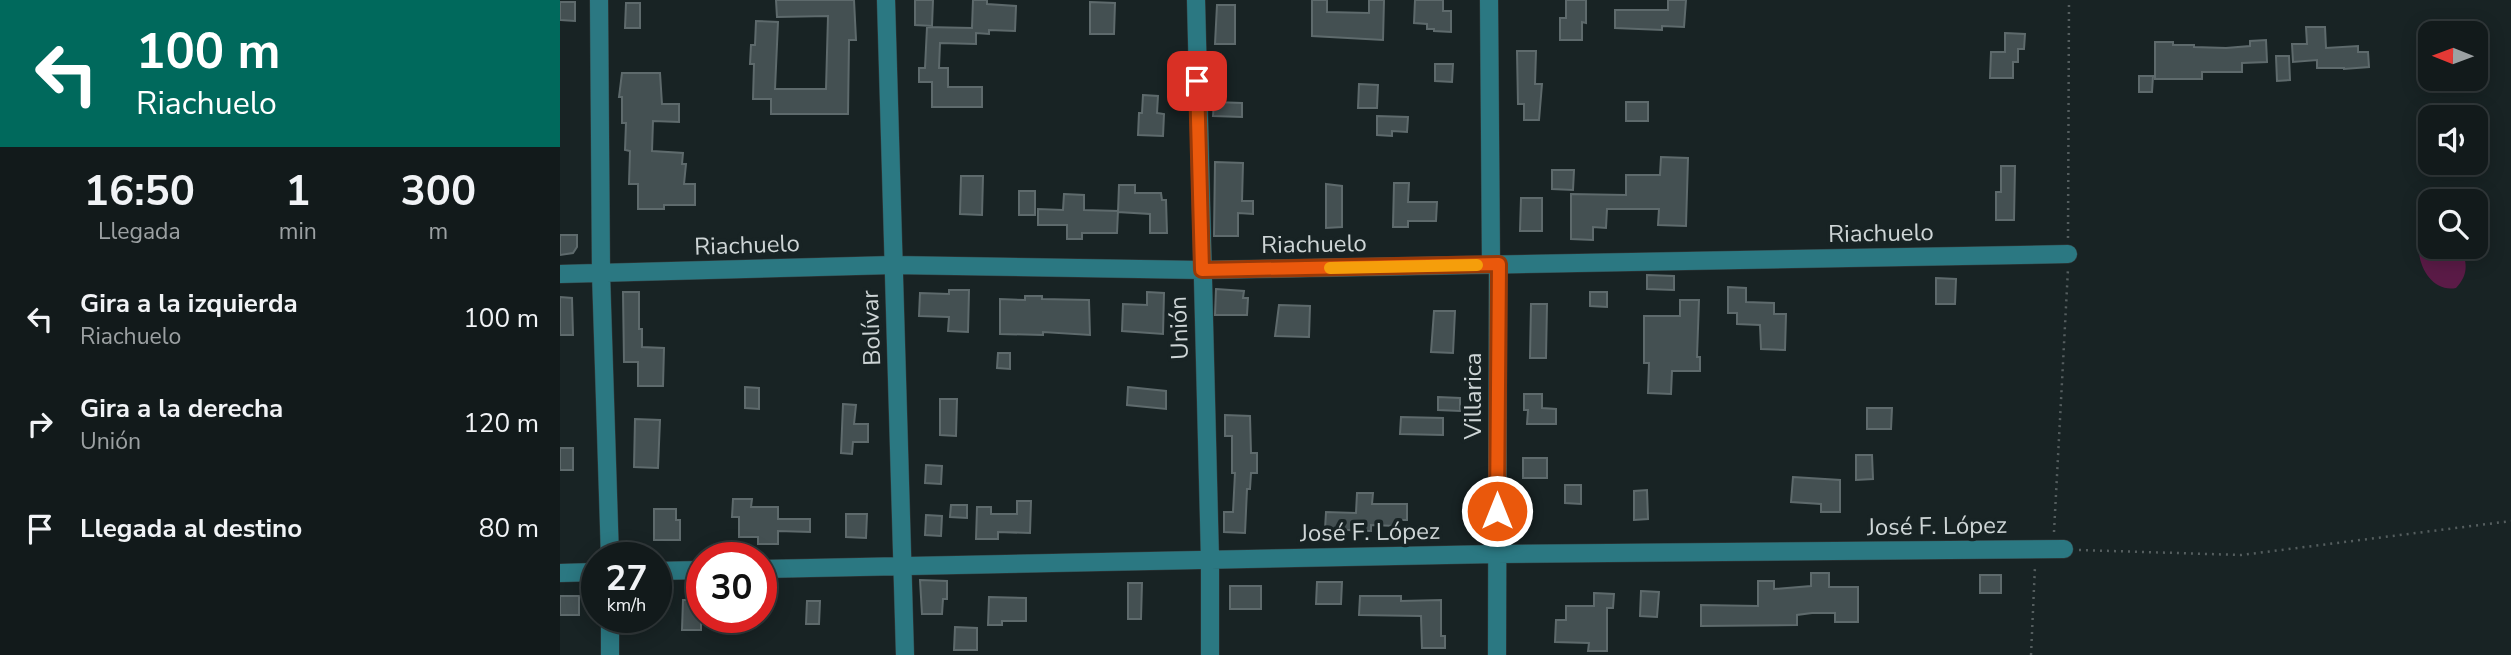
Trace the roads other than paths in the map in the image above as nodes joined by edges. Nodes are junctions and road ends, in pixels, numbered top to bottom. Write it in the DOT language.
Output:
graph roads {
  1 [pos="599,0"];
  2 [pos="886,0"];
  3 [pos="1196,0"];
  4 [pos="1489,0"];
  5 [pos="2068,254"];
  6 [pos="1494,264"];
  7 [pos="893,265"];
  8 [pos="1202,270"];
  9 [pos="601,273"];
  10 [pos="560,274"];
  11 [pos="609,542"];
  12 [pos="2051,549"];
  13 [pos="1496,554"];
  14 [pos="1210,560"];
  15 [pos="903,566"];
  16 [pos="777,569"];
  17 [pos="581,572"];
  18 [pos="560,573"];
  19 [pos="610,633"];
  20 [pos="610,655"];
  21 [pos="905,655"];
  22 [pos="1209,655"];
  23 [pos="1497,655"];
  1 -- 9 [label="street"];
  2 -- 7 [label="street, Bolívar"];
  3 -- 8 [label="street, Unión"];
  4 -- 6 [label="street, Villarica"];
  5 -- 6 [label="street, Riachuelo"];
  6 -- 8 [label="street, Riachuelo"];
  6 -- 13 [label="street, Villarica"];
  7 -- 8 [label="street, Riachuelo"];
  7 -- 9 [label="street, Riachuelo"];
  7 -- 15 [label="street, Bolívar"];
  8 -- 14 [label="street, Unión"];
  9 -- 10 [label="street, Riachuelo"];
  9 -- 11 [label="street"];
  12 -- 13 [label="street, José F. López"];
  13 -- 14 [label="street, José F. López"];
  13 -- 23 [label="street, Villarica"];
  14 -- 15 [label="street, José F. López"];
  14 -- 22 [label="street, Unión"];
  15 -- 16 [label="street, José F. López"];
  15 -- 21 [label="street, Bolívar"];
  17 -- 18 [label="street"];
  19 -- 20 [label="street"];
}
